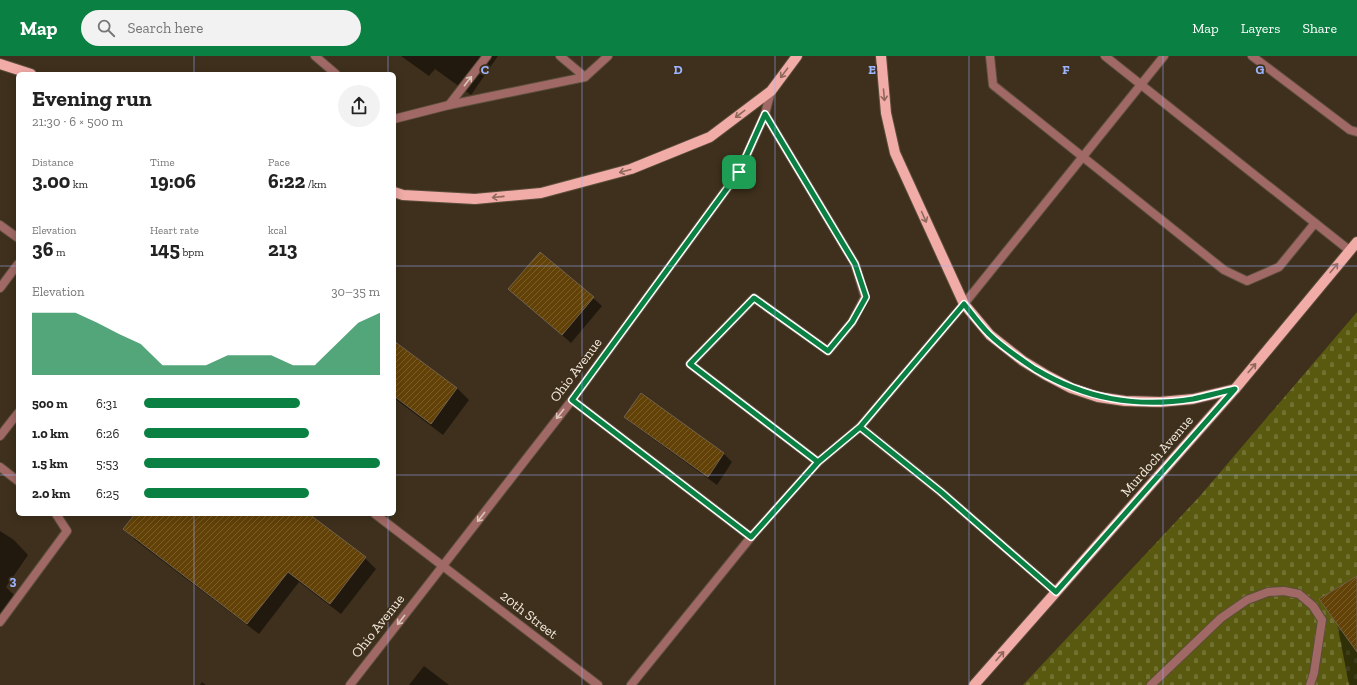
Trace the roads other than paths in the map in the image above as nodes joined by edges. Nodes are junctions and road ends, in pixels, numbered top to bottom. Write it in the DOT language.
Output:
graph roads {
  1 [pos="315,56"];
  2 [pos="487,56"];
  3 [pos="560,56"];
  4 [pos="608,56"];
  5 [pos="797,56"];
  6 [pos="881,56"];
  7 [pos="990,56"];
  8 [pos="1105,56"];
  9 [pos="1164,56"];
  10 [pos="1252,56"];
  11 [pos="0,64"];
  12 [pos="25,72"];
  13 [pos="334,72"];
  14 [pos="585,77"];
  15 [pos="1141,85"];
  16 [pos="772,91"];
  17 [pos="449,105"];
  18 [pos="765,114"];
  19 [pos="396,118"];
  20 [pos="1357,132"];
  21 [pos="1083,156"];
  22 [pos="396,193"];
  23 [pos="1315,223"];
  24 [pos="0,225"];
  25 [pos="16,237"];
  26 [pos="1357,242"];
  27 [pos="1349,250"];
  28 [pos="16,267"];
  29 [pos="0,288"];
  30 [pos="964,304"];
  31 [pos="1235,389"];
  32 [pos="572,400"];
  33 [pos="16,416"];
  34 [pos="860,427"];
  35 [pos="0,436"];
  36 [pos="818,462"];
  37 [pos="0,467"];
  38 [pos="16,479"];
  39 [pos="57,516"];
  40 [pos="379,516"];
  41 [pos="751,537"];
  42 [pos="443,565"];
  43 [pos="1056,592"];
  44 [pos="0,622"];
  45 [pos="350,685"];
  46 [pos="598,685"];
  47 [pos="631,685"];
  48 [pos="974,685"];
  49 [pos="1151,685"];
  50 [pos="1310,685"];
  1 -- 13 [label="street"];
  17 -- 2 [label="street, one-way"];
  3 -- 14 [label="street"];
  4 -- 14 [label="street"];
  5 -- 16 [label="main road, Ohio Avenue, one-way"];
  6 -- 30 [label="main road, one-way"];
  7 -- 21 [label="street"];
  8 -- 15 [label="street"];
  9 -- 15 [label="street"];
  10 -- 20 [label="street"];
  11 -- 12 [label="main road"];
  14 -- 17 [label="street"];
  15 -- 21 [label="street"];
  15 -- 23 [label="street"];
  16 -- 18 [label="street, Ohio Avenue"];
  16 -- 22 [label="main road, one-way"];
  17 -- 19 [label="street"];
  18 -- 32 [label="street, Ohio Avenue"];
  18 -- 36 [label="street"];
  21 -- 23 [label="street"];
  21 -- 30 [label="street"];
  23 -- 27 [label="street"];
  24 -- 25 [label="street"];
  26 -- 27 [label="main road, Murdoch Avenue"];
  31 -- 27 [label="main road, Murdoch Avenue, one-way"];
  28 -- 29 [label="street"];
  30 -- 31 [label="main road"];
  30 -- 34 [label="street"];
  31 -- 43 [label="main road, Murdoch Avenue"];
  32 -- 41 [label="street"];
  32 -- 42 [label="street, Ohio Avenue, one-way"];
  33 -- 35 [label="street"];
  34 -- 36 [label="street"];
  34 -- 43 [label="street"];
  36 -- 41 [label="street"];
  37 -- 38 [label="street"];
  39 -- 44 [label="street"];
  40 -- 42 [label="street, 20th Street"];
  41 -- 47 [label="street"];
  42 -- 45 [label="street, Ohio Avenue, one-way"];
  42 -- 46 [label="street, 20th Street"];
  48 -- 43 [label="main road, Murdoch Avenue, one-way"];
  49 -- 50 [label="street"];
}
